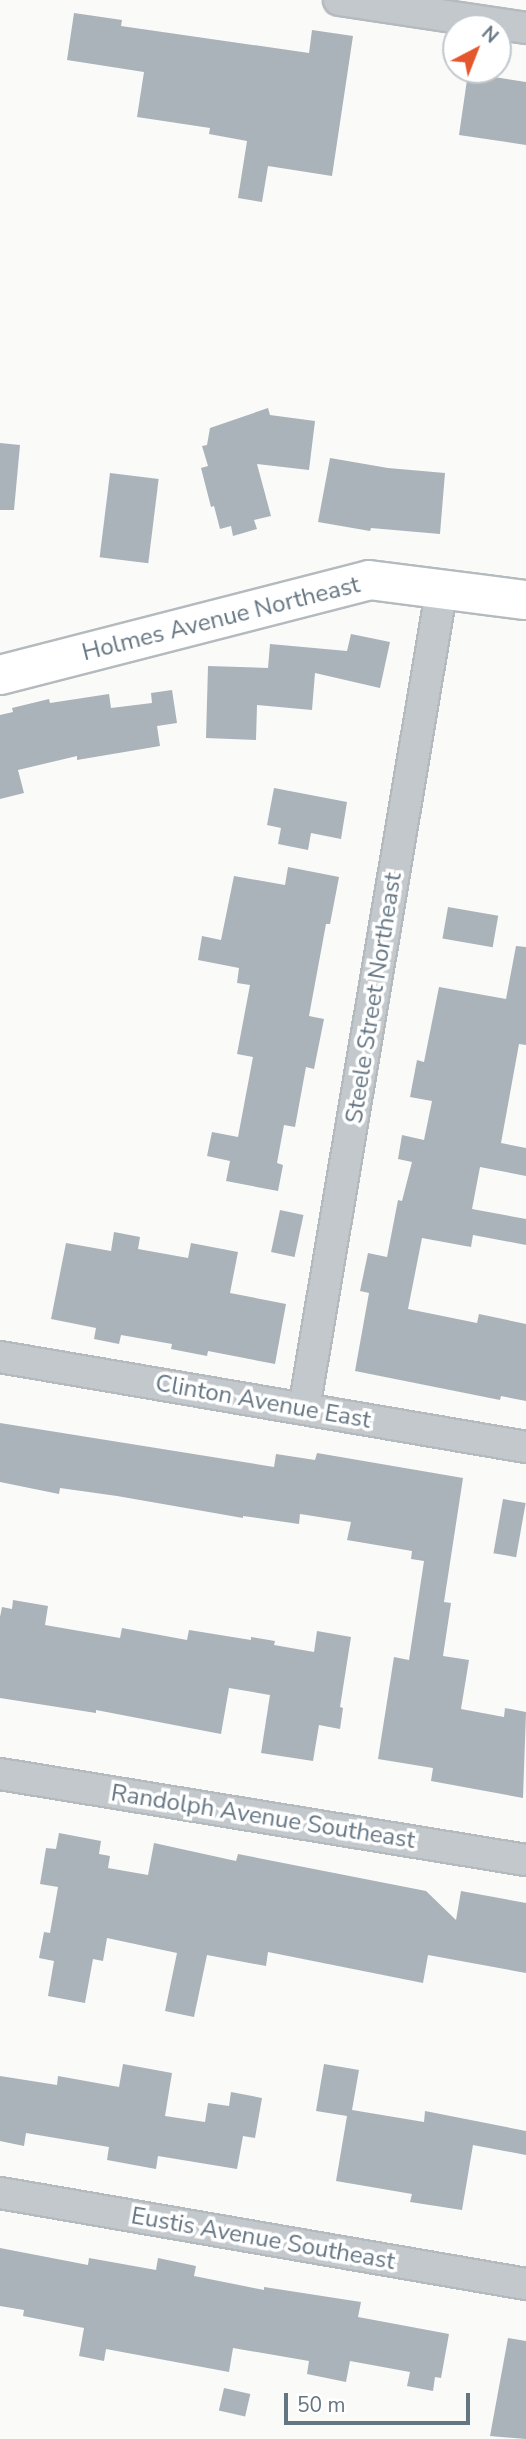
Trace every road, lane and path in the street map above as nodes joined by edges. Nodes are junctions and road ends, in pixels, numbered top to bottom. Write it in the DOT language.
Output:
graph roads {
  1 [pos="339,0"];
  2 [pos="526,29"];
  3 [pos="442,587"];
  4 [pos="526,600"];
  5 [pos="0,675"];
  6 [pos="0,1356"];
  7 [pos="304,1409"];
  8 [pos="526,1447"];
  9 [pos="0,1774"];
  10 [pos="526,1860"];
  11 [pos="0,2193"];
  12 [pos="526,2284"];
  1 -- 2 [label="street"];
  3 -- 4 [label="main road, Holmes Avenue Northeast"];
  3 -- 5 [label="main road, Holmes Avenue Northeast"];
  3 -- 7 [label="street, Steele Street Northeast"];
  6 -- 7 [label="street, Clinton Avenue East"];
  7 -- 8 [label="street, Clinton Avenue East"];
  9 -- 10 [label="street, Randolph Avenue Southeast"];
  11 -- 12 [label="street, Eustis Avenue Southeast"];
}
